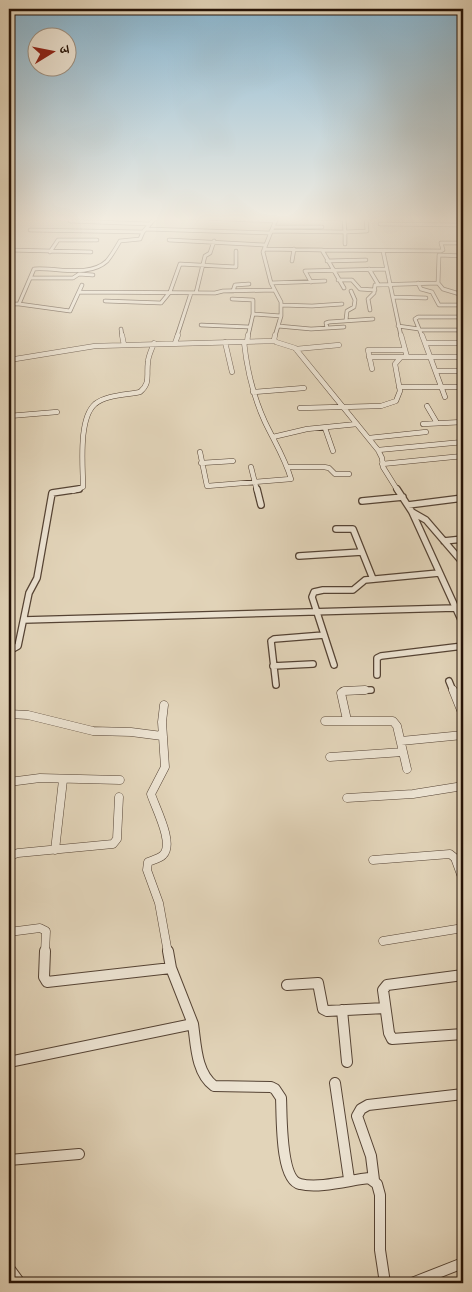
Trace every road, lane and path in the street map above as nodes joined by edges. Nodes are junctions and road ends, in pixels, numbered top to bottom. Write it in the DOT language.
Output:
graph roads {
  1 [pos="74,277"];
  2 [pos="175,277"];
  3 [pos="198,277"];
  4 [pos="270,277"];
  5 [pos="308,277"];
  6 [pos="337,277"];
  7 [pos="374,277"];
  8 [pos="389,277"];
  9 [pos="438,277"];
  10 [pos="30,278"];
  11 [pos="338,280"];
  12 [pos="325,281"];
  13 [pos="311,282"];
  14 [pos="271,283"];
  15 [pos="418,283"];
  16 [pos="438,283"];
  17 [pos="249,284"];
  18 [pos="378,284"];
  19 [pos="390,284"];
  20 [pos="82,285"];
  21 [pos="344,288"];
  22 [pos="274,290"];
  23 [pos="374,290"];
  24 [pos="233,291"];
  25 [pos="351,291"];
  26 [pos="79,292"];
  27 [pos="170,292"];
  28 [pos="194,293"];
  29 [pos="463,295"];
  30 [pos="456,296"];
  31 [pos="393,297"];
  32 [pos="232,298"];
  33 [pos="426,298"];
  34 [pos="105,301"];
  35 [pos="9,304"];
  36 [pos="19,304"];
  37 [pos="342,304"];
  38 [pos="281,305"];
  39 [pos="463,306"];
  40 [pos="370,310"];
  41 [pos="253,314"];
  42 [pos="281,316"];
  43 [pos="463,317"];
  44 [pos="373,319"];
  45 [pos="346,320"];
  46 [pos="201,325"];
  47 [pos="278,326"];
  48 [pos="398,326"];
  49 [pos="249,327"];
  50 [pos="344,327"];
  51 [pos="327,328"];
  52 [pos="122,329"];
  53 [pos="419,329"];
  54 [pos="463,330"];
  55 [pos="225,342"];
  56 [pos="245,342"];
  57 [pos="274,342"];
  58 [pos="154,343"];
  59 [pos="175,343"];
  60 [pos="426,343"];
  61 [pos="463,343"];
  62 [pos="124,345"];
  63 [pos="339,345"];
  64 [pos="296,349"];
  65 [pos="405,350"];
  66 [pos="369,357"];
  67 [pos="401,357"];
  68 [pos="407,357"];
  69 [pos="432,357"];
  70 [pos="463,357"];
  71 [pos="9,360"];
  72 [pos="372,369"];
  73 [pos="463,371"];
  74 [pos="232,372"];
  75 [pos="436,372"];
  76 [pos="441,386"];
  77 [pos="399,387"];
  78 [pos="463,387"];
  79 [pos="304,388"];
  80 [pos="253,392"];
  81 [pos="445,397"];
  82 [pos="427,406"];
  83 [pos="300,408"];
  84 [pos="343,408"];
  85 [pos="58,412"];
  86 [pos="9,416"];
  87 [pos="463,422"];
  88 [pos="437,423"];
  89 [pos="357,424"];
  90 [pos="423,424"];
  91 [pos="325,428"];
  92 [pos="426,432"];
  93 [pos="273,437"];
  94 [pos="369,438"];
  95 [pos="463,442"];
  96 [pos="378,450"];
  97 [pos="333,451"];
  98 [pos="200,452"];
  99 [pos="463,456"];
  100 [pos="233,461"];
  101 [pos="202,463"];
  102 [pos="382,464"];
  103 [pos="251,467"];
  104 [pos="287,467"];
  105 [pos="349,474"];
  106 [pos="255,483"];
  107 [pos="403,497"];
  108 [pos="463,498"];
  109 [pos="362,501"];
  110 [pos="261,505"];
  111 [pos="408,506"];
  112 [pos="412,512"];
  113 [pos="336,530"];
  114 [pos="463,539"];
  115 [pos="444,541"];
  116 [pos="362,552"];
  117 [pos="299,556"];
  118 [pos="463,563"];
  119 [pos="439,573"];
  120 [pos="373,579"];
  121 [pos="456,608"];
  122 [pos="317,612"];
  123 [pos="24,620"];
  124 [pos="463,624"];
  125 [pos="324,635"];
  126 [pos="463,646"];
  127 [pos="9,651"];
  128 [pos="313,664"];
  129 [pos="334,665"];
  130 [pos="273,666"];
  131 [pos="377,675"];
  132 [pos="449,681"];
  133 [pos="276,685"];
  134 [pos="371,690"];
  135 [pos="164,705"];
  136 [pos="9,714"];
  137 [pos="463,715"];
  138 [pos="347,720"];
  139 [pos="325,721"];
  140 [pos="463,735"];
  141 [pos="162,736"];
  142 [pos="400,741"];
  143 [pos="403,752"];
  144 [pos="330,757"];
  145 [pos="406,769"];
  146 [pos="63,780"];
  147 [pos="120,780"];
  148 [pos="9,782"];
  149 [pos="463,786"];
  150 [pos="119,797"];
  151 [pos="347,798"];
  152 [pos="55,850"];
  153 [pos="9,856"];
  154 [pos="373,860"];
  155 [pos="463,877"];
  156 [pos="463,928"];
  157 [pos="9,932"];
  158 [pos="384,941"];
  159 [pos="171,968"];
  160 [pos="463,975"];
  161 [pos="287,984"];
  162 [pos="385,1008"];
  163 [pos="342,1010"];
  164 [pos="193,1024"];
  165 [pos="463,1034"];
  166 [pos="9,1062"];
  167 [pos="347,1062"];
  168 [pos="335,1083"];
  169 [pos="463,1094"];
  170 [pos="79,1154"];
  171 [pos="9,1160"];
  172 [pos="349,1179"];
  173 [pos="374,1180"];
  174 [pos="463,1263"];
  175 [pos="9,1268"];
  176 [pos="20,1283"];
  177 [pos="384,1283"];
  178 [pos="412,1283"];
  1 -- 10 [label="street"];
  2 -- 27 [label="street"];
  3 -- 28 [label="street"];
  4 -- 14 [label="street"];
  5 -- 13 [label="street"];
  6 -- 11 [label="street"];
  7 -- 18 [label="street"];
  8 -- 19 [label="street"];
  9 -- 16 [label="street"];
  10 -- 36 [label="street"];
  11 -- 21 [label="street"];
  11 -- 23 [label="street"];
  12 -- 13 [label="street"];
  13 -- 14 [label="street"];
  14 -- 22 [label="street"];
  15 -- 16 [label="street"];
  15 -- 19 [label="street"];
  15 -- 39 [label="street"];
  16 -- 29 [label="street"];
  17 -- 24 [label="street"];
  18 -- 19 [label="street"];
  18 -- 23 [label="street"];
  19 -- 31 [label="street"];
  20 -- 26 [label="street"];
  22 -- 24 [label="street"];
  22 -- 38 [label="street"];
  23 -- 40 [label="street"];
  24 -- 28 [label="street"];
  25 -- 45 [label="street"];
  26 -- 27 [label="street"];
  26 -- 36 [label="street"];
  27 -- 28 [label="street"];
  27 -- 34 [label="street"];
  28 -- 59 [label="street"];
  29 -- 30 [label="street"];
  31 -- 33 [label="street"];
  31 -- 48 [label="street"];
  32 -- 41 [label="street"];
  35 -- 36 [label="street"];
  37 -- 38 [label="street"];
  38 -- 42 [label="street"];
  41 -- 42 [label="street"];
  41 -- 49 [label="street"];
  42 -- 47 [label="street"];
  43 -- 53 [label="street"];
  44 -- 45 [label="street"];
  45 -- 51 [label="street"];
  46 -- 49 [label="street"];
  47 -- 51 [label="street"];
  47 -- 57 [label="street"];
  48 -- 53 [label="street"];
  48 -- 65 [label="street"];
  49 -- 56 [label="street"];
  50 -- 51 [label="street"];
  52 -- 62 [label="street"];
  53 -- 54 [label="street"];
  53 -- 60 [label="street"];
  55 -- 56 [label="street"];
  55 -- 59 [label="street"];
  55 -- 74 [label="street"];
  56 -- 57 [label="street"];
  56 -- 80 [label="street"];
  57 -- 64 [label="street"];
  58 -- 59 [label="street"];
  58 -- 62 [label="street"];
  58 -- 123 [label="street"];
  60 -- 61 [label="street"];
  60 -- 69 [label="street"];
  62 -- 71 [label="street"];
  63 -- 64 [label="street"];
  64 -- 84 [label="street"];
  65 -- 66 [label="street"];
  65 -- 68 [label="street"];
  66 -- 67 [label="street"];
  66 -- 72 [label="street"];
  67 -- 68 [label="street"];
  67 -- 77 [label="street"];
  68 -- 69 [label="street"];
  69 -- 70 [label="street"];
  69 -- 75 [label="street"];
  73 -- 75 [label="street"];
  75 -- 76 [label="street"];
  76 -- 77 [label="street"];
  76 -- 78 [label="street"];
  76 -- 81 [label="street"];
  77 -- 84 [label="street"];
  79 -- 80 [label="street"];
  80 -- 93 [label="street"];
  82 -- 88 [label="street"];
  83 -- 84 [label="street"];
  84 -- 89 [label="street"];
  85 -- 86 [label="street"];
  87 -- 88 [label="street"];
  88 -- 90 [label="street"];
  89 -- 91 [label="street"];
  89 -- 94 [label="street"];
  91 -- 93 [label="street"];
  91 -- 97 [label="street"];
  92 -- 94 [label="street"];
  93 -- 104 [label="street"];
  94 -- 96 [label="street"];
  95 -- 96 [label="street"];
  96 -- 102 [label="street"];
  98 -- 101 [label="street"];
  99 -- 102 [label="street"];
  100 -- 101 [label="street"];
  101 -- 106 [label="street"];
  102 -- 107 [label="street"];
  103 -- 106 [label="street"];
  104 -- 105 [label="street"];
  104 -- 106 [label="street"];
  106 -- 110 [label="street"];
  107 -- 109 [label="street"];
  107 -- 111 [label="street"];
  108 -- 111 [label="street"];
  111 -- 112 [label="street"];
  112 -- 115 [label="street"];
  112 -- 119 [label="street"];
  113 -- 116 [label="street"];
  114 -- 115 [label="street"];
  115 -- 118 [label="street"];
  116 -- 117 [label="street"];
  116 -- 120 [label="street"];
  119 -- 120 [label="street"];
  119 -- 121 [label="street"];
  120 -- 122 [label="street"];
  121 -- 122 [label="street"];
  121 -- 124 [label="street"];
  122 -- 123 [label="street"];
  122 -- 125 [label="street"];
  123 -- 127 [label="street"];
  125 -- 129 [label="street"];
  125 -- 130 [label="street"];
  126 -- 131 [label="street"];
  128 -- 130 [label="street"];
  130 -- 133 [label="street"];
  132 -- 137 [label="street"];
  134 -- 138 [label="street"];
  135 -- 141 [label="street"];
  136 -- 141 [label="street"];
  138 -- 139 [label="street"];
  138 -- 142 [label="street"];
  140 -- 142 [label="street"];
  141 -- 159 [label="street"];
  142 -- 143 [label="street"];
  143 -- 144 [label="street"];
  143 -- 145 [label="street"];
  146 -- 147 [label="street"];
  146 -- 148 [label="street"];
  146 -- 152 [label="street"];
  149 -- 151 [label="street"];
  150 -- 152 [label="street"];
  152 -- 153 [label="street"];
  154 -- 155 [label="street"];
  156 -- 158 [label="street"];
  157 -- 159 [label="street"];
  159 -- 164 [label="street"];
  160 -- 162 [label="street"];
  161 -- 163 [label="street"];
  162 -- 163 [label="street"];
  162 -- 165 [label="street"];
  163 -- 167 [label="street"];
  164 -- 166 [label="street"];
  164 -- 172 [label="street"];
  168 -- 172 [label="street"];
  169 -- 173 [label="street"];
  170 -- 171 [label="street"];
  172 -- 173 [label="street"];
  173 -- 177 [label="street"];
  174 -- 178 [label="street"];
  175 -- 176 [label="street"];
}
